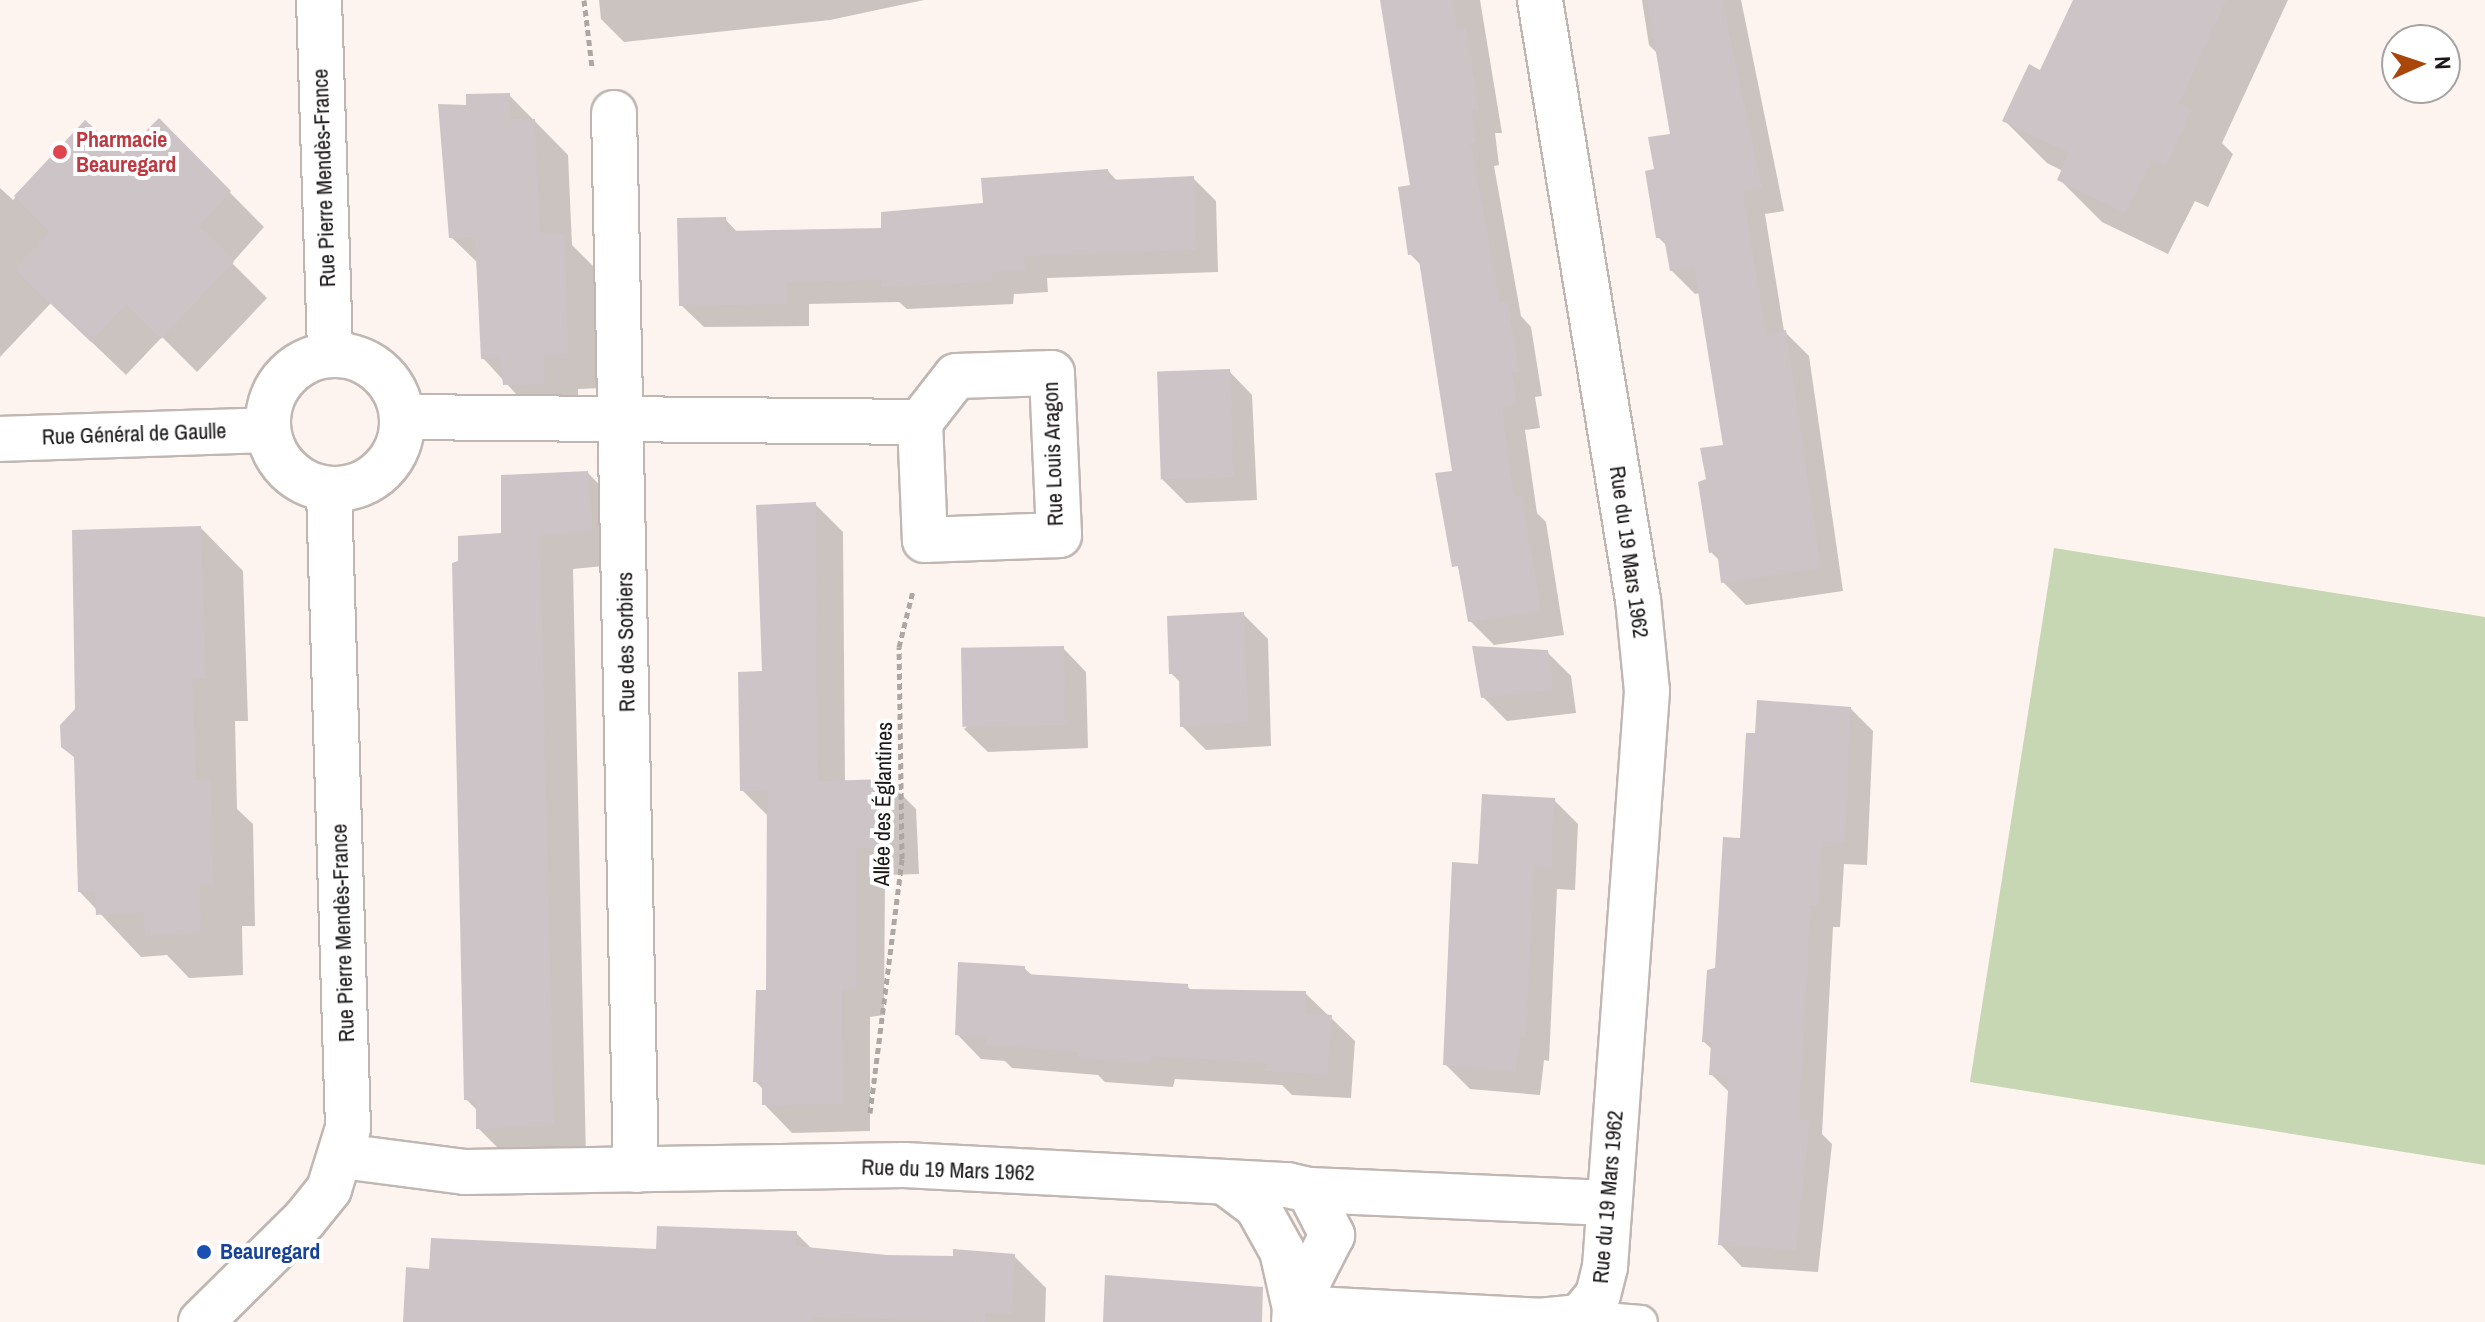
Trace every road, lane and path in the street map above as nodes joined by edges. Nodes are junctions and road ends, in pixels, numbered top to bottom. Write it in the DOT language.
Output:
graph roads {
  1 [pos="319,0"];
  2 [pos="584,0"];
  3 [pos="1540,0"];
  4 [pos="614,113"];
  5 [pos="330,355"];
  6 [pos="402,417"];
  7 [pos="621,419"];
  8 [pos="920,422"];
  9 [pos="268,430"];
  10 [pos="0,439"];
  11 [pos="329,490"];
  12 [pos="925,540"];
  13 [pos="342,1156"];
  14 [pos="863,1166"];
  15 [pos="636,1170"];
  16 [pos="1226,1183"];
  17 [pos="1309,1190"];
  18 [pos="1609,1203"];
  19 [pos="1294,1315"];
  20 [pos="1580,1317"];
  21 [pos="201,1322"];
  22 [pos="1641,1322"];
  1 -- 5 [label="street, Rue Pierre Mendès-France"];
  2 -- 4 [label="path"];
  3 -- 18 [label="street, Rue du 19 Mars 1962"];
  4 -- 7 [label="street, Rue des Sorbiers"];
  5 -- 6 [label="street"];
  5 -- 9 [label="street"];
  6 -- 7 [label="street"];
  6 -- 11 [label="street"];
  7 -- 8 [label="street"];
  7 -- 15 [label="street, Rue des Sorbiers"];
  8 -- 12 [label="street"];
  8 -- 12 [label="street, Rue Louis Aragon"];
  9 -- 10 [label="street, Rue Général de Gaulle"];
  9 -- 11 [label="street"];
  11 -- 13 [label="street, Rue Pierre Mendès-France"];
  12 -- 14 [label="path, Allée des Églantines"];
  13 -- 15 [label="street, Rue du 19 Mars 1962"];
  13 -- 21 [label="street, Rue Pierre Mendès-France"];
  14 -- 15 [label="street, Rue du 19 Mars 1962"];
  14 -- 16 [label="street, Rue du 19 Mars 1962"];
  16 -- 17 [label="street, Rue du 19 Mars 1962"];
  16 -- 19 [label="street"];
  17 -- 18 [label="street, Rue du 19 Mars 1962"];
  17 -- 19 [label="street"];
  18 -- 20 [label="street, Rue du 19 Mars 1962"];
  19 -- 20 [label="street"];
  20 -- 22 [label="lane"];
}
